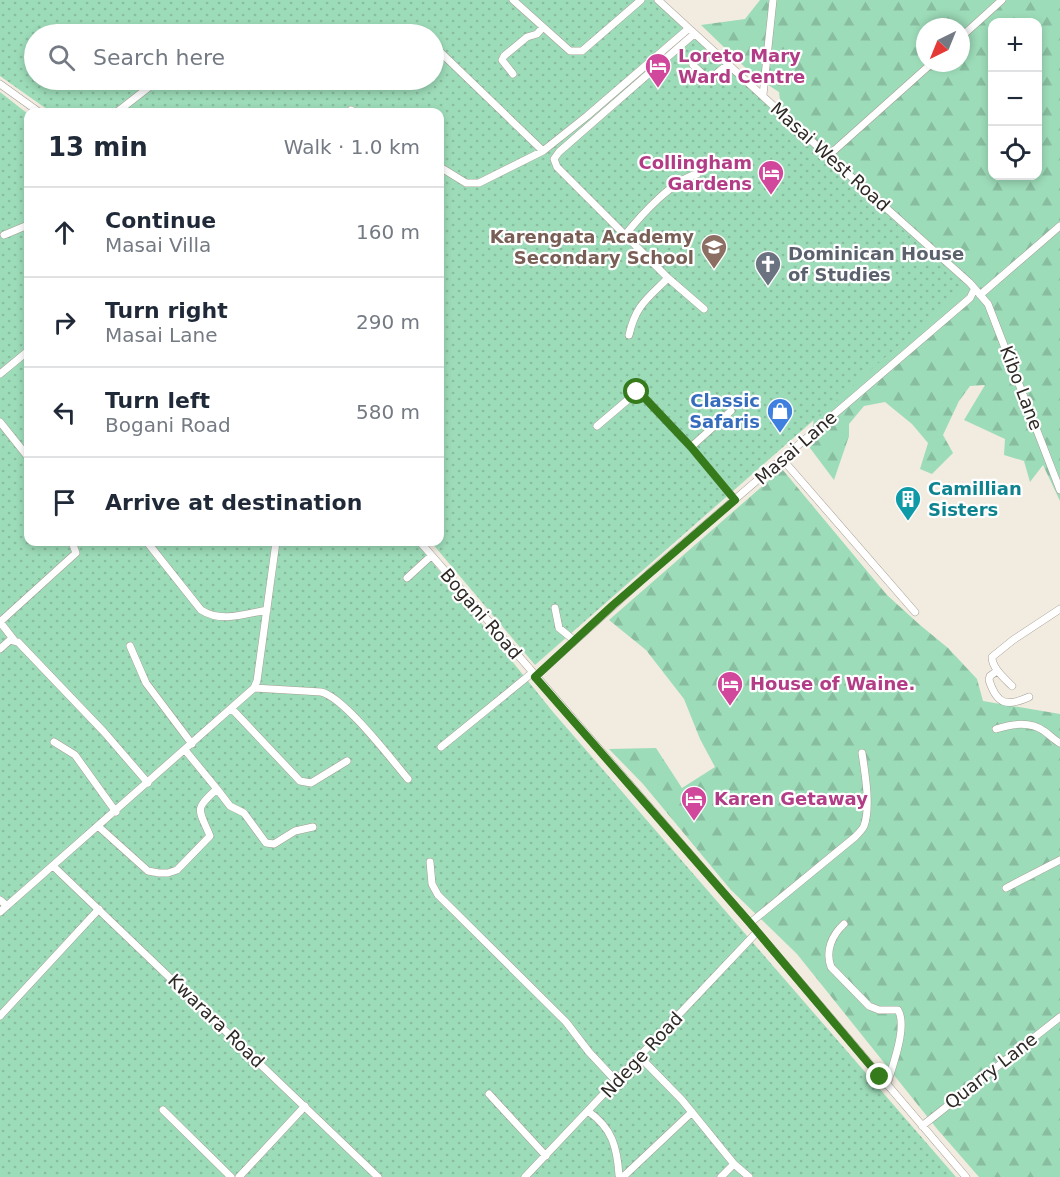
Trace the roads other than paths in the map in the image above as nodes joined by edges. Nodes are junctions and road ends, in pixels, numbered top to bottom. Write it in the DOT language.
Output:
graph roads {
  1 [pos="513,0"];
  2 [pos="641,0"];
  3 [pos="658,0"];
  4 [pos="773,0"];
  5 [pos="1002,0"];
  6 [pos="543,27"];
  7 [pos="970,29"];
  8 [pos="691,31"];
  9 [pos="444,56"];
  10 [pos="727,64"];
  11 [pos="693,65"];
  12 [pos="922,72"];
  13 [pos="513,74"];
  14 [pos="0,84"];
  15 [pos="145,90"];
  16 [pos="763,95"];
  17 [pos="33,108"];
  18 [pos="122,108"];
  19 [pos="543,151"];
  20 [pos="828,156"];
  21 [pos="444,169"];
  22 [pos="697,174"];
  23 [pos="1060,226"];
  24 [pos="24,227"];
  25 [pos="626,234"];
  26 [pos="4,235"];
  27 [pos="668,278"];
  28 [pos="977,292"];
  29 [pos="704,309"];
  30 [pos="629,335"];
  31 [pos="24,354"];
  32 [pos="0,374"];
  33 [pos="731,411"];
  34 [pos="0,422"];
  35 [pos="597,426"];
  36 [pos="691,447"];
  37 [pos="24,452"];
  38 [pos="783,460"];
  39 [pos="1060,490"];
  40 [pos="735,500"];
  41 [pos="73,546"];
  42 [pos="150,546"];
  43 [pos="275,546"];
  44 [pos="423,546"];
  45 [pos="431,556"];
  46 [pos="408,578"];
  47 [pos="555,608"];
  48 [pos="1060,609"];
  49 [pos="267,610"];
  50 [pos="915,612"];
  51 [pos="0,622"];
  52 [pos="14,640"];
  53 [pos="575,641"];
  54 [pos="130,646"];
  55 [pos="0,649"];
  56 [pos="998,671"];
  57 [pos="534,675"];
  58 [pos="1012,686"];
  59 [pos="254,688"];
  60 [pos="1029,697"];
  61 [pos="232,709"];
  62 [pos="996,729"];
  63 [pos="54,742"];
  64 [pos="1060,743"];
  65 [pos="192,744"];
  66 [pos="441,747"];
  67 [pos="185,750"];
  68 [pos="862,753"];
  69 [pos="346,761"];
  70 [pos="408,779"];
  71 [pos="148,783"];
  72 [pos="217,789"];
  73 [pos="116,812"];
  74 [pos="99,827"];
  75 [pos="313,827"];
  76 [pos="1060,860"];
  77 [pos="430,862"];
  78 [pos="54,866"];
  79 [pos="1006,888"];
  80 [pos="0,900"];
  81 [pos="7,906"];
  82 [pos="99,909"];
  83 [pos="0,912"];
  84 [pos="750,923"];
  85 [pos="844,924"];
  86 [pos="757,932"];
  87 [pos="0,1016"];
  88 [pos="1060,1017"];
  89 [pos="640,1057"];
  90 [pos="617,1082"];
  91 [pos="887,1085"];
  92 [pos="489,1094"];
  93 [pos="305,1106"];
  94 [pos="163,1110"];
  95 [pos="589,1112"];
  96 [pos="692,1112"];
  97 [pos="921,1126"];
  98 [pos="546,1156"];
  99 [pos="734,1164"];
  100 [pos="231,1177"];
  101 [pos="239,1177"];
  102 [pos="378,1177"];
  103 [pos="525,1177"];
  104 [pos="721,1177"];
  105 [pos="749,1177"];
  106 [pos="966,1177"];
  1 -- 6 [label="street"];
  2 -- 6 [label="street"];
  3 -- 8 [label="street, Masai West Road"];
  4 -- 16 [label="street"];
  5 -- 7 [label="street"];
  6 -- 13 [label="street"];
  8 -- 10 [label="street, Masai West Road"];
  8 -- 19 [label="street"];
  8 -- 25 [label="street"];
  9 -- 19 [label="street"];
  10 -- 11 [label="street"];
  10 -- 16 [label="street, Masai West Road"];
  12 -- 20 [label="street"];
  14 -- 17 [label="street"];
  15 -- 18 [label="street"];
  16 -- 20 [label="street, Masai West Road"];
  19 -- 21 [label="street"];
  20 -- 28 [label="street, Masai West Road"];
  22 -- 25 [label="street"];
  23 -- 28 [label="street, Masai Lane"];
  24 -- 26 [label="street"];
  25 -- 27 [label="street"];
  27 -- 29 [label="street"];
  27 -- 30 [label="street"];
  28 -- 38 [label="street, Masai Lane"];
  28 -- 39 [label="street, Kibo Lane"];
  31 -- 32 [label="street"];
  33 -- 36 [label="street"];
  34 -- 37 [label="street"];
  35 -- 36 [label="street"];
  36 -- 40 [label="street"];
  38 -- 40 [label="street, Masai Lane"];
  38 -- 50 [label="street"];
  40 -- 53 [label="street, Masai Lane"];
  41 -- 51 [label="street"];
  42 -- 49 [label="street"];
  43 -- 49 [label="street"];
  44 -- 45 [label="street, Bogani Road"];
  45 -- 46 [label="street"];
  45 -- 57 [label="street, Bogani Road"];
  47 -- 53 [label="street"];
  48 -- 56 [label="street"];
  49 -- 59 [label="street"];
  51 -- 52 [label="street"];
  52 -- 55 [label="street"];
  52 -- 71 [label="street"];
  53 -- 57 [label="street, Masai Lane"];
  54 -- 65 [label="street"];
  56 -- 58 [label="street"];
  56 -- 60 [label="street"];
  57 -- 66 [label="street, Masai Lane"];
  57 -- 84 [label="street, Bogani Road"];
  59 -- 61 [label="street"];
  59 -- 70 [label="street"];
  61 -- 65 [label="street"];
  61 -- 69 [label="street"];
  62 -- 64 [label="street"];
  63 -- 73 [label="street"];
  65 -- 67 [label="street"];
  67 -- 71 [label="street"];
  67 -- 72 [label="street"];
  68 -- 84 [label="street"];
  71 -- 73 [label="street"];
  72 -- 74 [label="street"];
  72 -- 75 [label="street"];
  73 -- 74 [label="street"];
  74 -- 78 [label="street"];
  76 -- 79 [label="street"];
  77 -- 90 [label="street"];
  78 -- 81 [label="street"];
  78 -- 82 [label="street, Kwarara Road"];
  80 -- 81 [label="street"];
  81 -- 83 [label="street"];
  82 -- 87 [label="street"];
  82 -- 93 [label="street, Kwarara Road"];
  84 -- 86 [label="street, Bogani Road"];
  85 -- 91 [label="street"];
  86 -- 89 [label="street, Ndege Road"];
  86 -- 91 [label="street, Bogani Road"];
  88 -- 97 [label="street, Quarry Lane"];
  89 -- 90 [label="street, Ndege Road"];
  89 -- 96 [label="street"];
  90 -- 95 [label="street, Ndege Road"];
  91 -- 97 [label="street, Bogani Road"];
  92 -- 98 [label="street"];
  93 -- 101 [label="street"];
  93 -- 102 [label="street, Kwarara Road"];
  94 -- 100 [label="street"];
  95 -- 96 [label="street"];
  95 -- 98 [label="street, Ndege Road"];
  96 -- 99 [label="street"];
  97 -- 106 [label="street, Bogani Road"];
  98 -- 103 [label="street, Ndege Road"];
  99 -- 104 [label="street"];
  99 -- 105 [label="street"];
}
